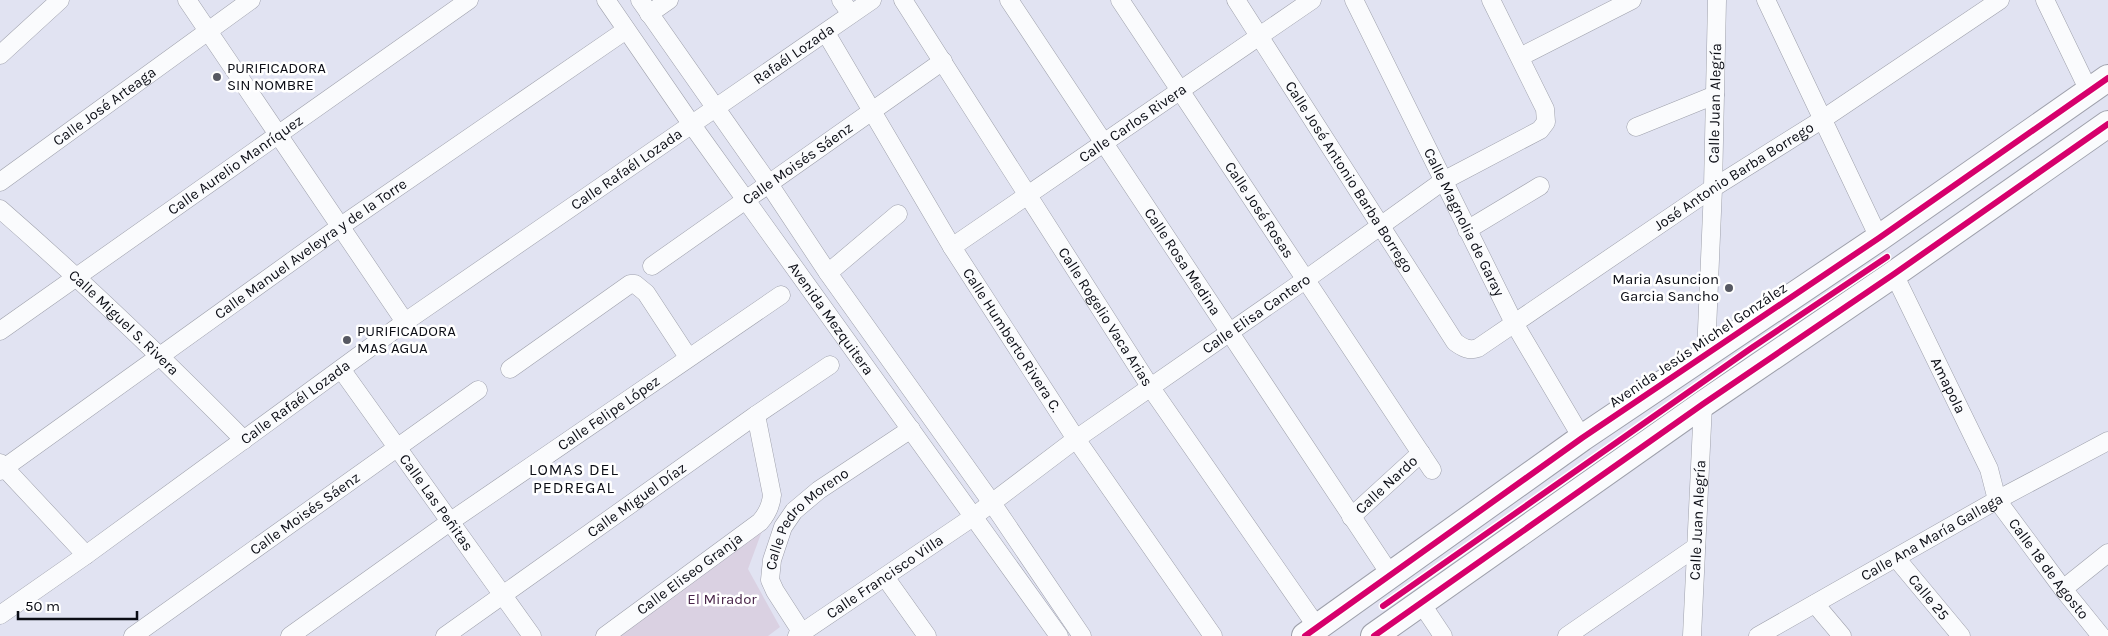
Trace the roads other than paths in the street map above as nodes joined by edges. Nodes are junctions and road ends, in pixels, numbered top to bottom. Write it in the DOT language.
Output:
graph roads {
  1 [pos="60,0"];
  2 [pos="187,0"];
  3 [pos="251,0"];
  4 [pos="469,0"];
  5 [pos="606,0"];
  6 [pos="669,0"];
  7 [pos="872,0"];
  8 [pos="903,0"];
  9 [pos="1009,0"];
  10 [pos="1120,0"];
  11 [pos="1236,0"];
  12 [pos="1312,0"];
  13 [pos="1354,0"];
  14 [pos="1491,0"];
  15 [pos="1630,0"];
  16 [pos="1717,0"];
  17 [pos="1766,0"];
  18 [pos="2000,0"];
  19 [pos="2045,0"];
  20 [pos="644,7"];
  21 [pos="846,7"];
  22 [pos="207,30"];
  23 [pos="626,30"];
  24 [pos="826,33"];
  25 [pos="1259,36"];
  26 [pos="0,55"];
  27 [pos="1520,57"];
  28 [pos="943,61"];
  29 [pos="2098,84"];
  30 [pos="1181,90"];
  31 [pos="1715,95"];
  32 [pos="716,108"];
  33 [pos="871,112"];
  34 [pos="1823,119"];
  35 [pos="692,124"];
  36 [pos="2107,126"];
  37 [pos="1636,127"];
  38 [pos="278,134"];
  39 [pos="1104,143"];
  40 [pos="1443,181"];
  41 [pos="0,182"];
  42 [pos="769,184"];
  43 [pos="1540,186"];
  44 [pos="1713,188"];
  45 [pos="1028,195"];
  46 [pos="747,200"];
  47 [pos="0,209"];
  48 [pos="898,214"];
  49 [pos="341,226"];
  50 [pos="1381,226"];
  51 [pos="1467,230"];
  52 [pos="1880,238"];
  53 [pos="952,247"];
  54 [pos="652,266"];
  55 [pos="828,273"];
  56 [pos="1894,274"];
  57 [pos="76,275"];
  58 [pos="1305,280"];
  59 [pos="781,295"];
  60 [pos="405,322"];
  61 [pos="1514,323"];
  62 [pos="0,331"];
  63 [pos="1229,333"];
  64 [pos="1467,349"];
  65 [pos="1706,354"];
  66 [pos="162,356"];
  67 [pos="688,357"];
  68 [pos="830,365"];
  69 [pos="341,368"];
  70 [pos="510,369"];
  71 [pos="1151,388"];
  72 [pos="478,390"];
  73 [pos="1703,404"];
  74 [pos="756,415"];
  75 [pos="911,429"];
  76 [pos="1582,438"];
  77 [pos="1076,439"];
  78 [pos="244,440"];
  79 [pos="2108,441"];
  80 [pos="397,446"];
  81 [pos="1421,453"];
  82 [pos="2,467"];
  83 [pos="1432,470"];
  84 [pos="1997,500"];
  85 [pos="992,503"];
  86 [pos="973,517"];
  87 [pos="1351,517"];
  88 [pos="451,522"];
  89 [pos="1696,546"];
  90 [pos="2108,553"];
  91 [pos="86,555"];
  92 [pos="1896,558"];
  93 [pos="1390,574"];
  94 [pos="885,577"];
  95 [pos="2063,589"];
  96 [pos="502,594"];
  97 [pos="1421,603"];
  98 [pos="1815,604"];
  99 [pos="0,615"];
  100 [pos="1311,632"];
  101 [pos="801,635"];
  102 [pos="133,636"];
  103 [pos="290,636"];
  104 [pos="445,636"];
  105 [pos="532,636"];
  106 [pos="605,636"];
  107 [pos="927,636"];
  108 [pos="1059,636"];
  109 [pos="1082,636"];
  110 [pos="1213,636"];
  111 [pos="1374,636"];
  112 [pos="1443,636"];
  113 [pos="1567,636"];
  114 [pos="1692,636"];
  115 [pos="1758,636"];
  116 [pos="1842,636"];
  117 [pos="1961,636"];
  118 [pos="2101,636"];
  1 -- 26 [label="street"];
  2 -- 22 [label="street"];
  3 -- 22 [label="street, Calle José Arteaga"];
  4 -- 38 [label="street, Calle Aurelio Manríquez"];
  5 -- 23 [label="street, Avenida Mezquitera"];
  6 -- 20 [label="street"];
  7 -- 21 [label="street, Rafaél Lozada"];
  8 -- 28 [label="street, Calle Rogelio Vaca Arias"];
  9 -- 39 [label="street, Calle Rosa Medina"];
  10 -- 30 [label="street, Calle José Rosas"];
  11 -- 25 [label="street, Calle José Antonio Barba Borrego"];
  12 -- 25 [label="street, Calle Carlos Rivera"];
  13 -- 40 [label="street, Calle Magnolia de Garay"];
  14 -- 27 [label="street"];
  15 -- 27 [label="street"];
  16 -- 31 [label="street, Calle Juan Alegría"];
  17 -- 34 [label="street"];
  18 -- 34 [label="street, José Antonio Barba Borrego"];
  19 -- 29 [label="street"];
  20 -- 32 [label="street, Avenida Mezquitera"];
  21 -- 24 [label="street, Rafaél Lozada"];
  22 -- 38 [label="street"];
  22 -- 41 [label="street, Calle José Arteaga"];
  23 -- 35 [label="street, Avenida Mezquitera"];
  23 -- 49 [label="street, Calle Manuel Aveleyra y de la Torre"];
  24 -- 32 [label="street, Rafaél Lozada"];
  24 -- 33 [label="street, Calle Humberto Rivera C."];
  25 -- 30 [label="street, Calle Carlos Rivera"];
  25 -- 50 [label="street, Calle José Antonio Barba Borrego"];
  27 -- 40 [label="street, Calle Elisa Cantero"];
  28 -- 33 [label="street, Calle Moisés Sáenz"];
  28 -- 45 [label="street, Calle Rogelio Vaca Arias"];
  29 -- 52 [label="main road, Avenida Jesús Michel González"];
  30 -- 39 [label="street, Calle Carlos Rivera"];
  30 -- 58 [label="street, Calle José Rosas"];
  31 -- 37 [label="street"];
  31 -- 44 [label="street, Calle Juan Alegría"];
  32 -- 35 [label="street, Calle Rafaél Lozada"];
  32 -- 42 [label="street, Avenida Mezquitera"];
  33 -- 42 [label="street, Calle Moisés Sáenz"];
  33 -- 53 [label="street, Calle Humberto Rivera C."];
  34 -- 44 [label="street, José Antonio Barba Borrego"];
  34 -- 52 [label="street"];
  35 -- 46 [label="street, Avenida Mezquitera"];
  35 -- 60 [label="street, Calle Rafaél Lozada"];
  36 -- 56 [label="main road"];
  38 -- 49 [label="street"];
  38 -- 57 [label="street, Calle Aurelio Manríquez"];
  39 -- 45 [label="street, Calle Carlos Rivera"];
  39 -- 63 [label="street, Calle Rosa Medina"];
  40 -- 50 [label="street, Calle Elisa Cantero"];
  40 -- 51 [label="street, Calle Magnolia de Garay"];
  42 -- 46 [label="street, Calle Moisés Sáenz"];
  42 -- 55 [label="street, Avenida Mezquitera"];
  43 -- 51 [label="street"];
  44 -- 61 [label="street, José Antonio Barba Borrego"];
  44 -- 65 [label="street, Calle Juan Alegría"];
  45 -- 53 [label="street, Calle Carlos Rivera"];
  45 -- 71 [label="street, Calle Rogelio Vaca Arias"];
  46 -- 54 [label="street, Calle Moisés Sáenz"];
  46 -- 75 [label="street, Avenida Mezquitera"];
  47 -- 57 [label="street, Calle Miguel S. Rivera"];
  48 -- 55 [label="street"];
  49 -- 60 [label="street"];
  49 -- 66 [label="street, Calle Manuel Aveleyra y de la Torre"];
  50 -- 58 [label="street, Calle Elisa Cantero"];
  50 -- 64 [label="street, Calle José Antonio Barba Borrego"];
  51 -- 61 [label="street, Calle Magnolia de Garay"];
  52 -- 65 [label="main road, Avenida Jesús Michel González"];
  53 -- 77 [label="street, Calle Humberto Rivera C."];
  55 -- 85 [label="street, Avenida Mezquitera"];
  56 -- 73 [label="main road"];
  56 -- 84 [label="street, Amapola"];
  57 -- 62 [label="street, Calle Aurelio Manríquez"];
  57 -- 66 [label="street, Calle Miguel S. Rivera"];
  58 -- 63 [label="street, Calle Elisa Cantero"];
  58 -- 81 [label="street, Calle José Rosas"];
  59 -- 67 [label="street, Calle Felipe López"];
  60 -- 69 [label="street, Calle Rafaél Lozada"];
  61 -- 64 [label="street, José Antonio Barba Borrego"];
  61 -- 76 [label="street, Calle Magnolia de Garay"];
  63 -- 71 [label="street, Calle Elisa Cantero"];
  63 -- 87 [label="street, Calle Rosa Medina"];
  65 -- 76 [label="main road, Avenida Jesús Michel González"];
  66 -- 78 [label="street, Calle Miguel S. Rivera"];
  66 -- 82 [label="street, Calle Manuel Aveleyra y de la Torre"];
  67 -- 70 [label="street"];
  67 -- 88 [label="street, Calle Felipe López"];
  68 -- 74 [label="street, Calle Miguel Díaz"];
  69 -- 78 [label="street, Calle Rafaél Lozada"];
  69 -- 80 [label="street, Calle Las Peñitas"];
  71 -- 77 [label="street, Calle Elisa Cantero"];
  71 -- 100 [label="street, Calle Rogelio Vaca Arias"];
  72 -- 80 [label="street, Calle Moisés Sáenz"];
  73 -- 89 [label="street, Calle Juan Alegría"];
  73 -- 97 [label="main road"];
  74 -- 96 [label="street, Calle Miguel Díaz"];
  74 -- 106 [label="street, Calle Eliseo Granja"];
  75 -- 86 [label="street, Avenida Mezquitera"];
  75 -- 101 [label="street, Calle Pedro Moreno"];
  76 -- 93 [label="main road, Avenida Jesús Michel González"];
  77 -- 85 [label="street, Calle Elisa Cantero"];
  77 -- 110 [label="street, Calle Humberto Rivera C."];
  78 -- 91 [label="street, Calle Rafaél Lozada"];
  79 -- 84 [label="street, Calle Ana María Gallaga"];
  80 -- 88 [label="street, Calle Las Peñitas"];
  80 -- 102 [label="street, Calle Moisés Sáenz"];
  81 -- 83 [label="street, Calle José Rosas"];
  81 -- 87 [label="street, Calle Nardo"];
  82 -- 91 [label="street"];
  84 -- 92 [label="street, Calle Ana María Gallaga"];
  84 -- 95 [label="street, Calle 18 de Agosto"];
  85 -- 86 [label="street, Calle Elisa Cantero"];
  85 -- 109 [label="street, Avenida Mezquitera"];
  86 -- 94 [label="street, Calle Francisco Villa"];
  86 -- 108 [label="street, Avenida Mezquitera"];
  87 -- 93 [label="street, Calle Rosa Medina"];
  88 -- 96 [label="street, Calle Las Peñitas"];
  88 -- 103 [label="street, Calle Felipe López"];
  89 -- 113 [label="street"];
  89 -- 114 [label="street, Calle Juan Alegría"];
  90 -- 95 [label="street"];
  91 -- 99 [label="street, Calle Rafaél Lozada"];
  92 -- 98 [label="street, Calle Ana María Gallaga"];
  92 -- 117 [label="street, Calle 25"];
  93 -- 100 [label="main road, Avenida Jesús Michel González"];
  94 -- 101 [label="street, Calle Francisco Villa"];
  94 -- 107 [label="street"];
  95 -- 118 [label="street, Calle 18 de Agosto"];
  96 -- 104 [label="street, Calle Miguel Díaz"];
  96 -- 105 [label="street, Calle Las Peñitas"];
  97 -- 111 [label="main road"];
  97 -- 112 [label="street"];
  98 -- 115 [label="street, Calle Ana María Gallaga"];
  98 -- 116 [label="street"];
}
